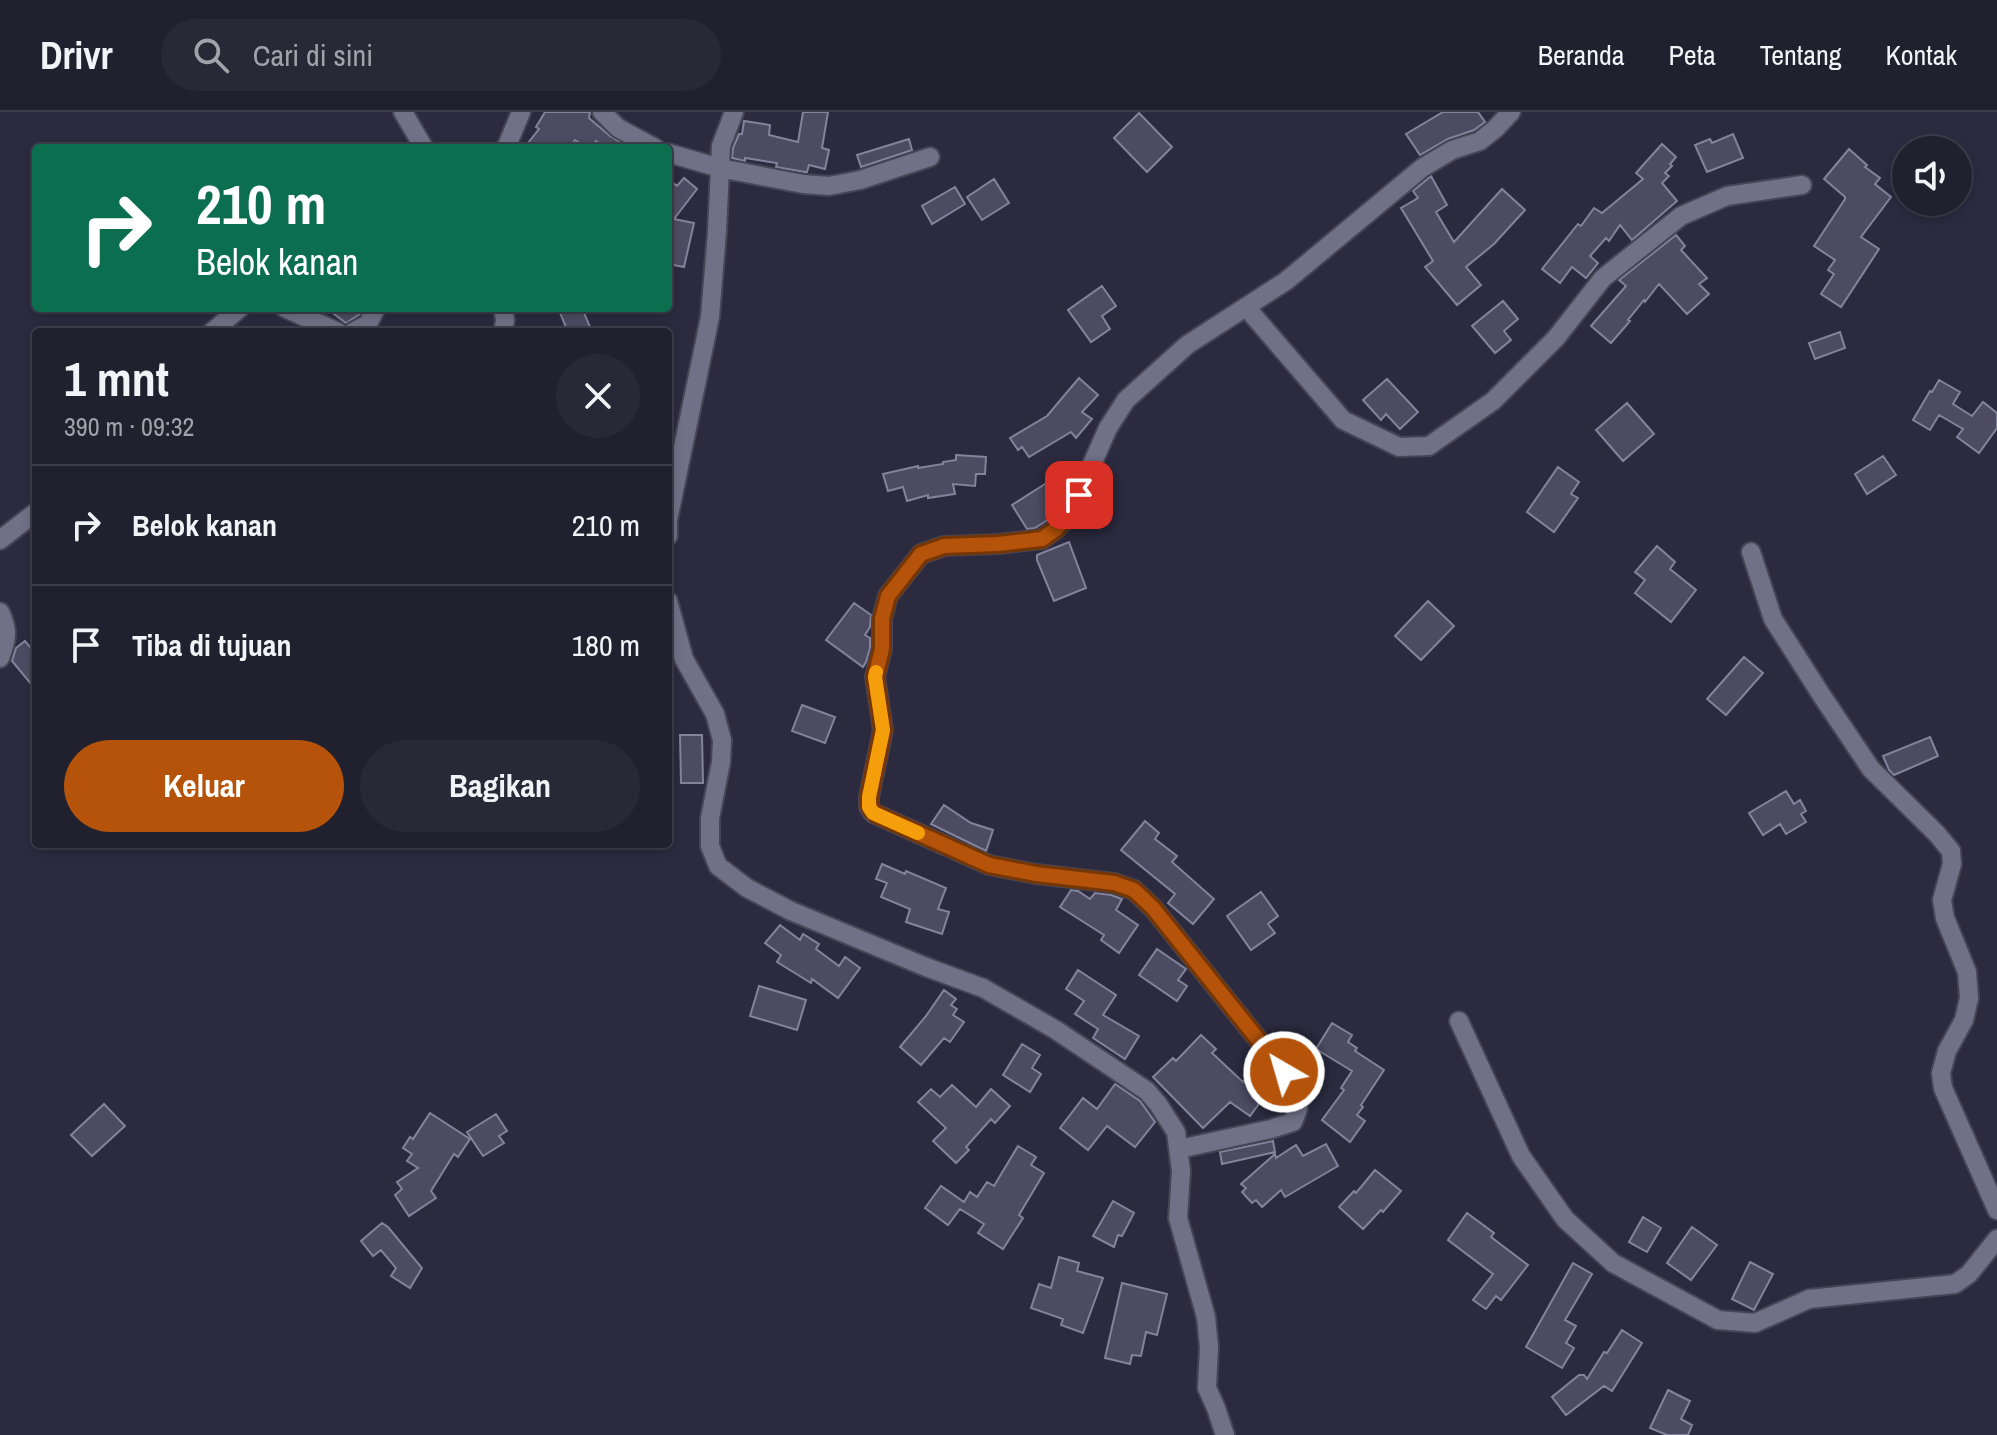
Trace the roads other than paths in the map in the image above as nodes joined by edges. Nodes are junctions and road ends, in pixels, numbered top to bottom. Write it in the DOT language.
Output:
graph roads {
  1 [pos="403,112"];
  2 [pos="521,112"];
  3 [pos="602,112"];
  4 [pos="734,112"];
  5 [pos="1511,112"];
  6 [pos="422,144"];
  7 [pos="508,144"];
  8 [pos="648,144"];
  9 [pos="672,154"];
  10 [pos="930,157"];
  11 [pos="720,168"];
  12 [pos="1802,185"];
  13 [pos="1246,307"];
  14 [pos="235,312"];
  15 [pos="294,312"];
  16 [pos="374,312"];
  17 [pos="217,328"];
  18 [pos="329,328"];
  19 [pos="360,328"];
  20 [pos="672,501"];
  21 [pos="32,515"];
  22 [pos="0,540"];
  23 [pos="1751,552"];
  24 [pos="0,612"];
  25 [pos="672,616"];
  26 [pos="0,658"];
  27 [pos="1459,1021"];
  28 [pos="1179,1149"];
  29 [pos="1997,1210"];
  30 [pos="1997,1239"];
  31 [pos="1225,1435"];
  1 -- 6 [label="street"];
  2 -- 7 [label="street"];
  3 -- 8 [label="street"];
  4 -- 11 [label="street"];
  5 -- 13 [label="street"];
  9 -- 11 [label="street"];
  10 -- 11 [label="street"];
  11 -- 20 [label="street"];
  12 -- 13 [label="street"];
  13 -- 28 [label="street"];
  14 -- 17 [label="street"];
  15 -- 18 [label="street"];
  16 -- 19 [label="street"];
  21 -- 22 [label="street"];
  23 -- 29 [label="street"];
  24 -- 26 [label="street"];
  25 -- 28 [label="street"];
  27 -- 30 [label="street"];
  28 -- 31 [label="street"];
}
